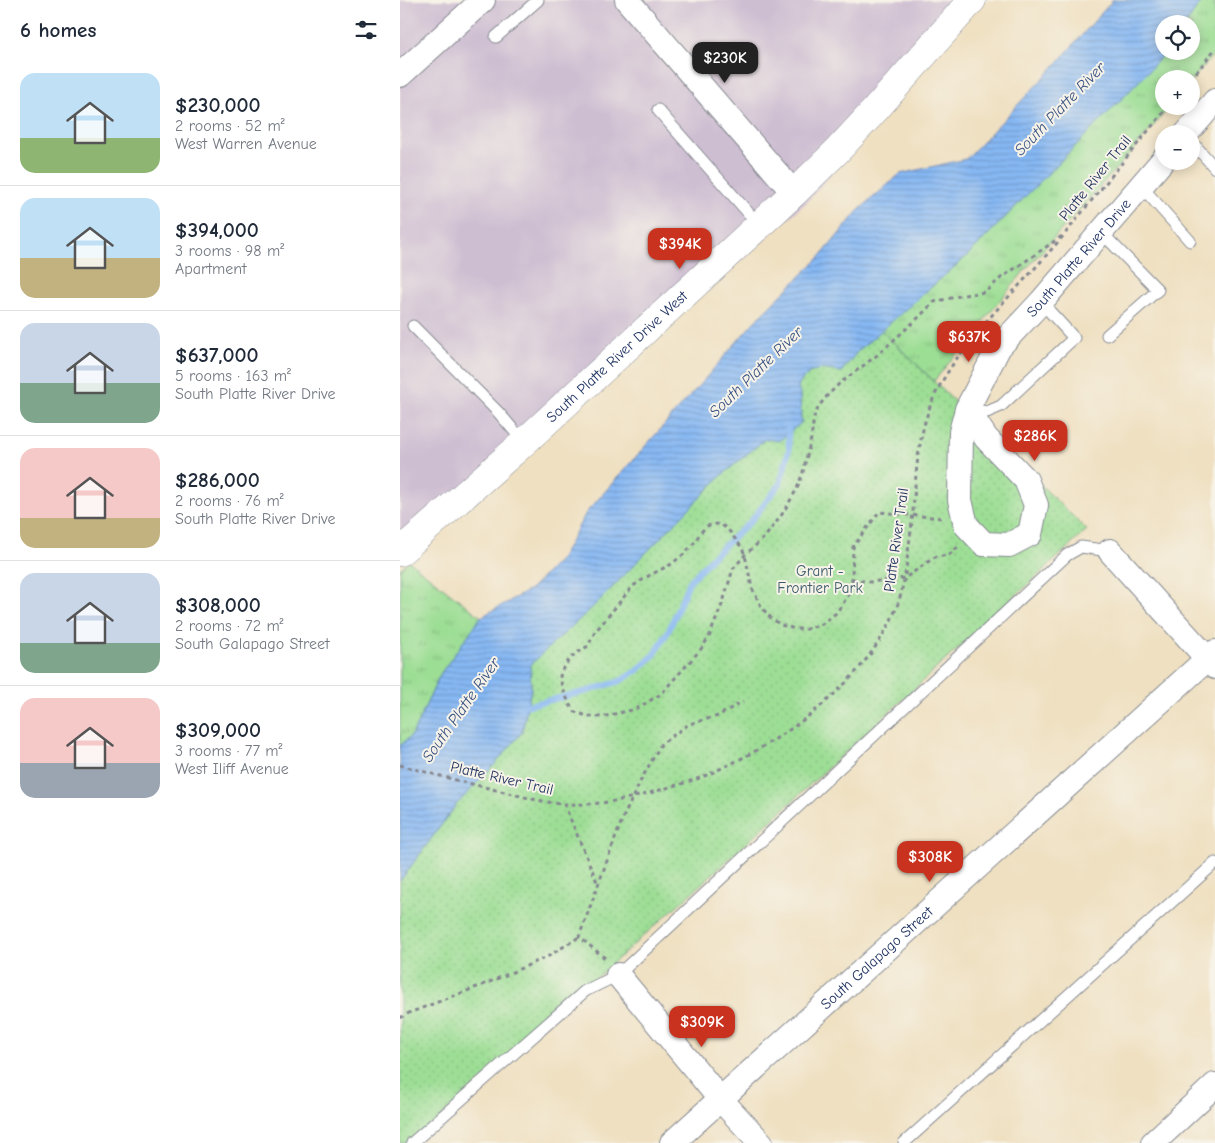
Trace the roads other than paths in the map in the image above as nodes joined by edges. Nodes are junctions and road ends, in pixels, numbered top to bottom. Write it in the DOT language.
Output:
graph roads {
  1 [pos="484,0"];
  2 [pos="627,0"];
  3 [pos="972,0"];
  4 [pos="530,2"];
  5 [pos="496,36"];
  6 [pos="400,76"];
  7 [pos="1215,101"];
  8 [pos="658,110"];
  9 [pos="1194,125"];
  10 [pos="1200,151"];
  11 [pos="1215,168"];
  12 [pos="1155,170"];
  13 [pos="1141,186"];
  14 [pos="794,193"];
  15 [pos="759,225"];
  16 [pos="1101,232"];
  17 [pos="1190,241"];
  18 [pos="1041,302"];
  19 [pos="413,326"];
  20 [pos="1107,335"];
  21 [pos="967,409"];
  22 [pos="524,442"];
  23 [pos="1110,551"];
  24 [pos="400,552"];
  25 [pos="1212,659"];
  26 [pos="1215,863"];
  27 [pos="618,975"];
  28 [pos="1215,1085"];
  29 [pos="720,1099"];
  30 [pos="412,1143"];
  31 [pos="672,1143"];
  32 [pos="760,1143"];
  33 [pos="904,1143"];
  34 [pos="1153,1143"];
  1 -- 6 [label="street"];
  2 -- 14 [label="street"];
  3 -- 14 [label="street, South Platte River Drive West"];
  4 -- 5 [label="lane"];
  7 -- 9 [label="street"];
  8 -- 15 [label="lane"];
  10 -- 11 [label="lane"];
  12 -- 13 [label="street, South Platte River Drive"];
  13 -- 16 [label="street, South Platte River Drive"];
  13 -- 17 [label="lane"];
  14 -- 15 [label="street, South Platte River Drive West"];
  15 -- 22 [label="street, South Platte River Drive West"];
  16 -- 18 [label="street, South Platte River Drive"];
  16 -- 20 [label="lane"];
  18 -- 21 [label="street, South Platte River Drive"];
  18 -- 21 [label="lane"];
  19 -- 22 [label="lane"];
  21 -- 21 [label="street, South Platte River Drive"];
  22 -- 24 [label="street, South Platte River Drive West"];
  23 -- 25 [label="street"];
  23 -- 27 [label="lane"];
  25 -- 29 [label="street, South Galapago Street"];
  26 -- 33 [label="lane"];
  27 -- 29 [label="street"];
  27 -- 30 [label="lane"];
  28 -- 34 [label="street"];
  29 -- 31 [label="street, South Galapago Street"];
  29 -- 32 [label="street"];
}
